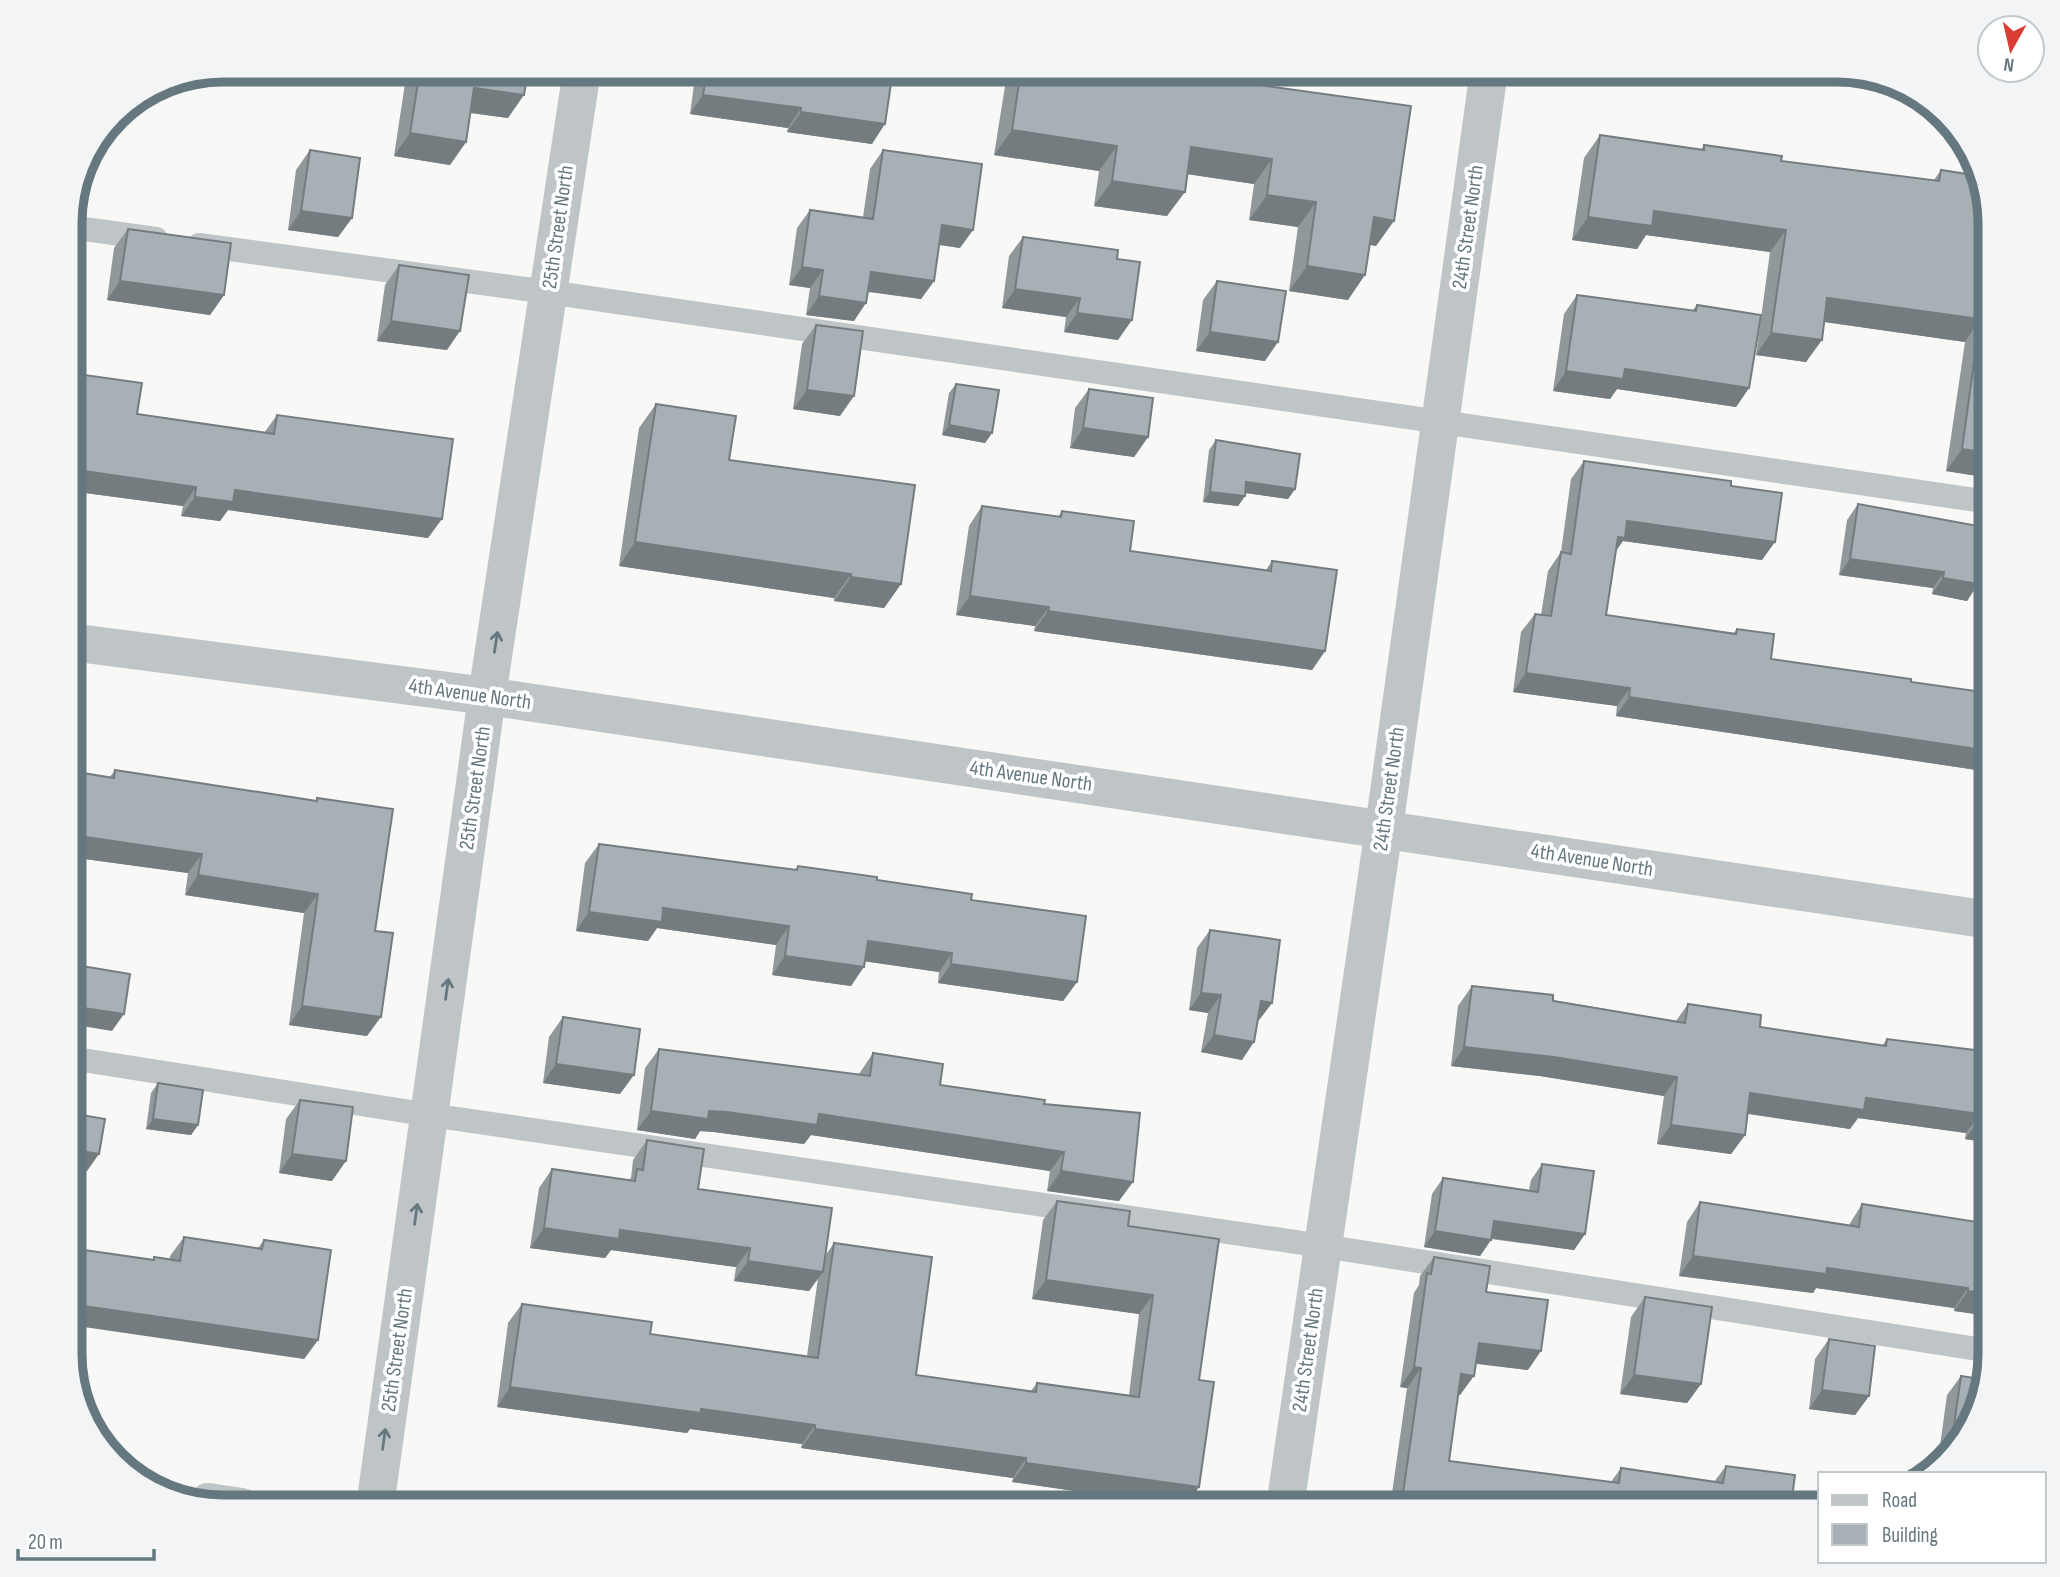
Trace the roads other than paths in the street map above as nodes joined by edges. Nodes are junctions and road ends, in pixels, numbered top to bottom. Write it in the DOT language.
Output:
graph roads {
  1 [pos="580,82"];
  2 [pos="1487,82"];
  3 [pos="83,229"];
  4 [pos="548,292"];
  5 [pos="1440,422"];
  6 [pos="1978,500"];
  7 [pos="83,644"];
  8 [pos="487,696"];
  9 [pos="1384,828"];
  10 [pos="1978,918"];
  11 [pos="83,1060"];
  12 [pos="430,1115"];
  13 [pos="1323,1247"];
  14 [pos="1978,1349"];
  15 [pos="377,1495"];
  16 [pos="1287,1495"];
  1 -- 4 [label="street, 25th Street North"];
  2 -- 5 [label="street, 24th Street North"];
  3 -- 4 [label="lane"];
  4 -- 5 [label="lane"];
  8 -- 4 [label="street, 25th Street North, one-way"];
  5 -- 6 [label="lane"];
  5 -- 9 [label="street, 24th Street North"];
  7 -- 8 [label="street, 4th Avenue North"];
  8 -- 9 [label="street, 4th Avenue North"];
  12 -- 8 [label="street, 25th Street North, one-way"];
  9 -- 10 [label="street, 4th Avenue North"];
  9 -- 13 [label="street, 24th Street North"];
  11 -- 12 [label="lane"];
  12 -- 13 [label="lane"];
  15 -- 12 [label="street, 25th Street North, one-way"];
  13 -- 14 [label="lane"];
  13 -- 16 [label="street, 24th Street North"];
}
